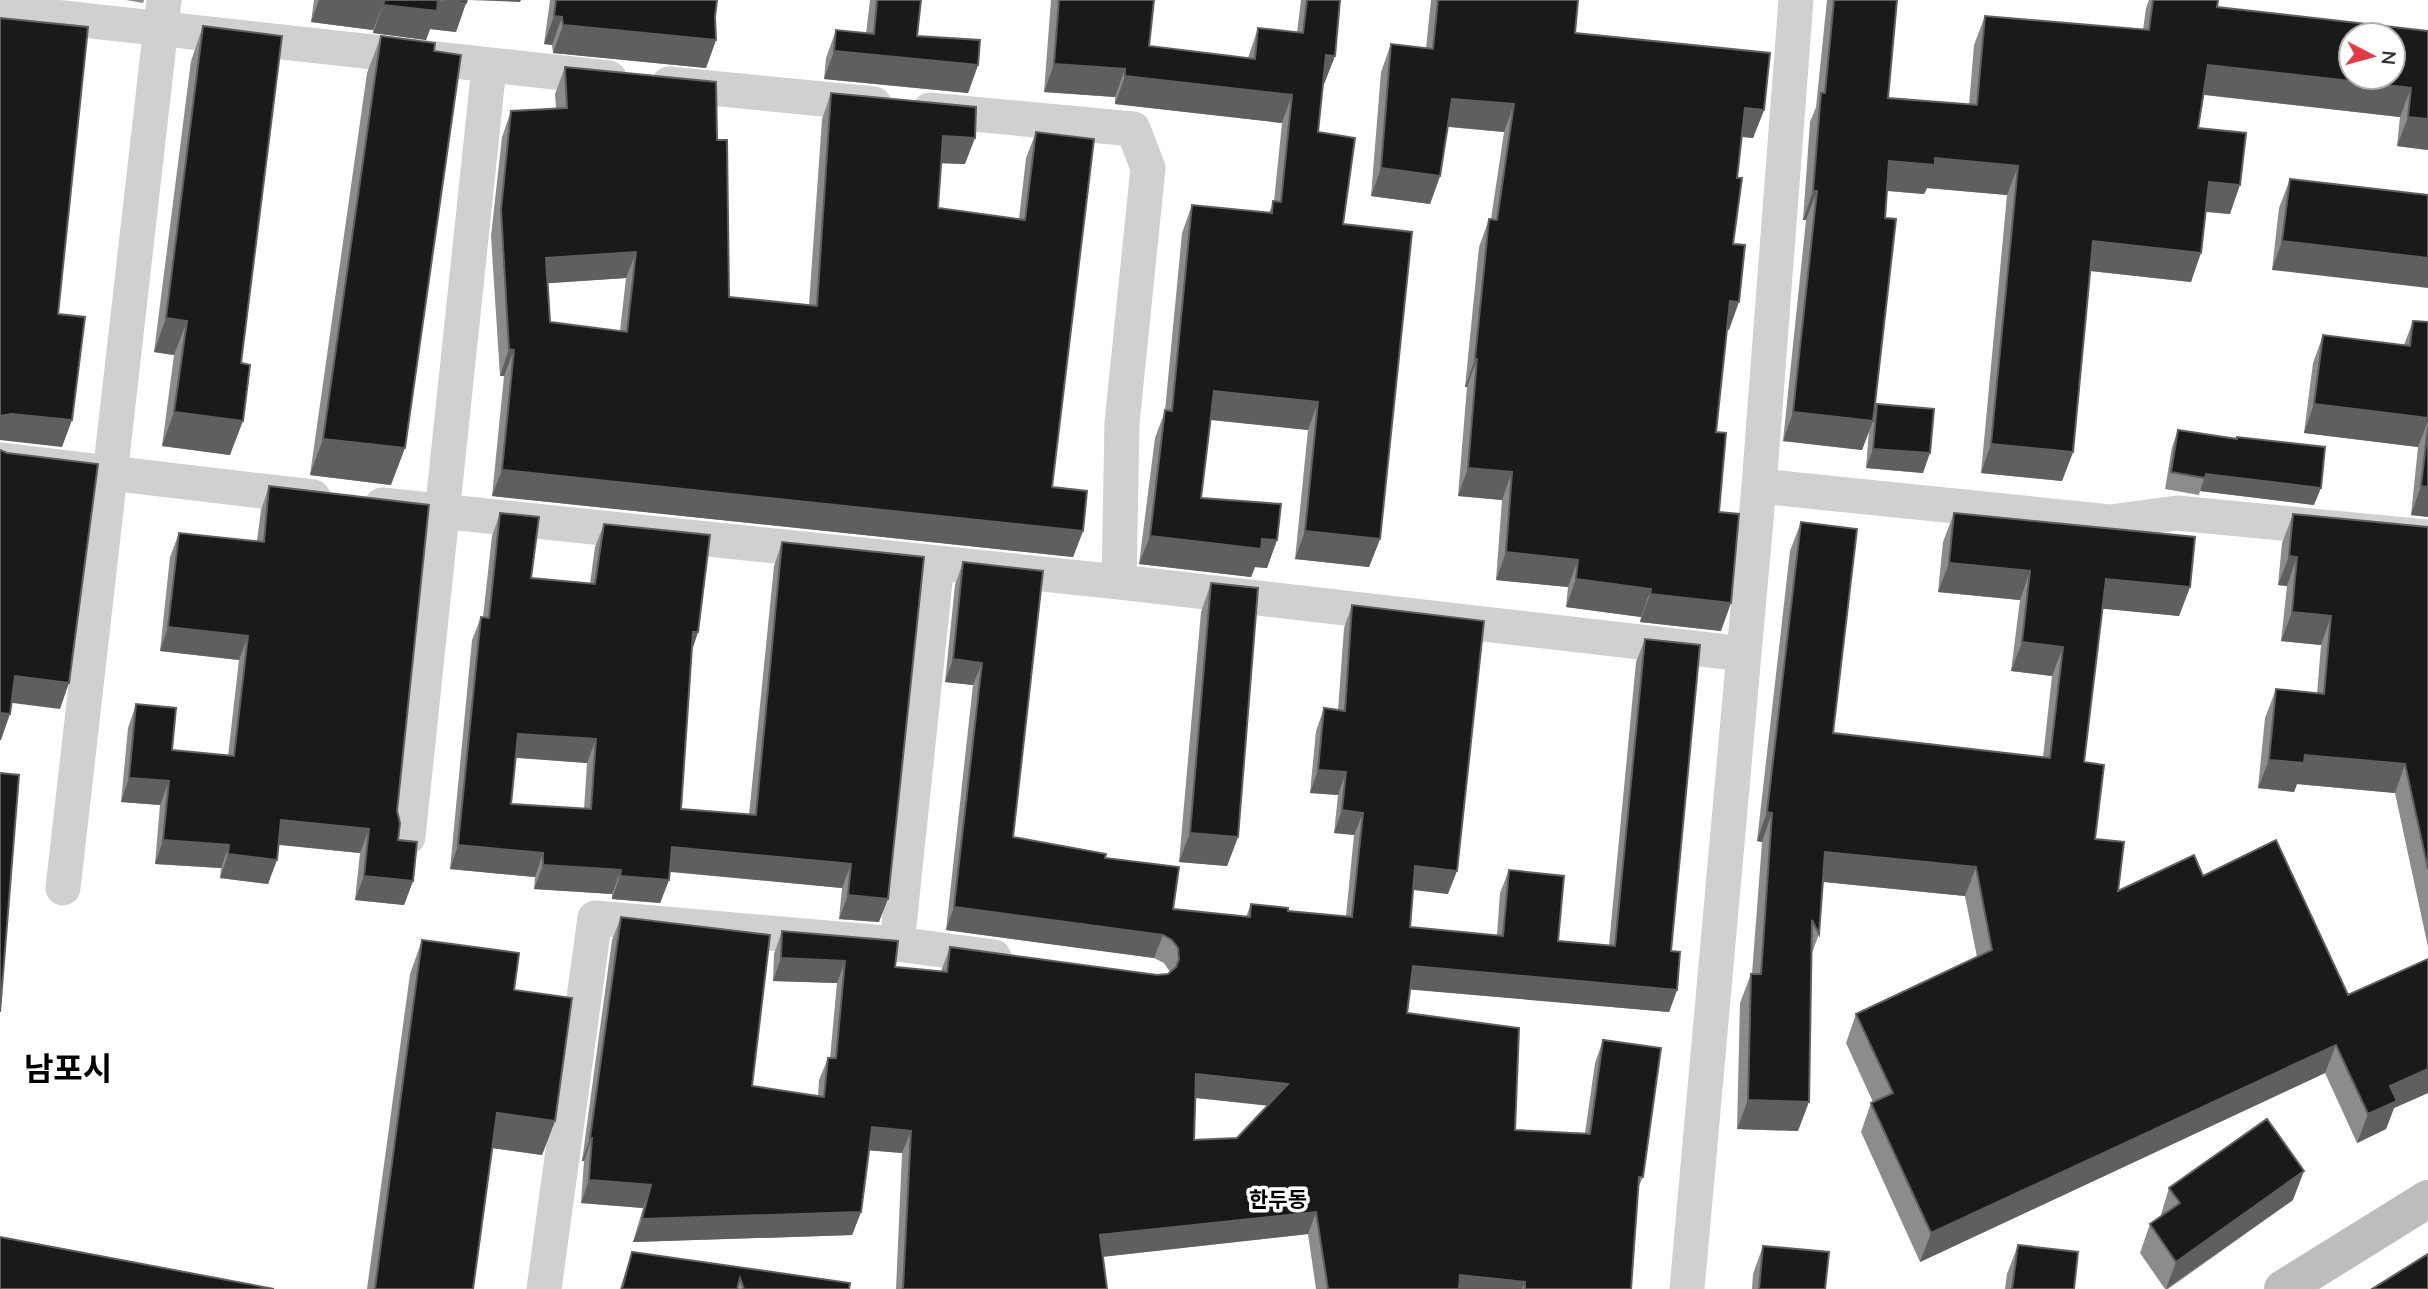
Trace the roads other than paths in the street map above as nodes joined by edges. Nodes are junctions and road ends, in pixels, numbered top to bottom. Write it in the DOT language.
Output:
graph roads {
  1 [pos="1796,0"];
  2 [pos="0,11"];
  3 [pos="162,15"];
  4 [pos="489,66"];
  5 [pos="0,460"];
  6 [pos="110,474"];
  7 [pos="1759,486"];
  8 [pos="442,511"];
  9 [pos="2428,537"];
  10 [pos="937,563"];
  11 [pos="1119,582"];
  12 [pos="1744,653"];
  13 [pos="408,837"];
  14 [pos="63,888"];
  15 [pos="897,944"];
  16 [pos="1031,962"];
  17 [pos="2428,1199"];
  18 [pos="544,1289"];
  19 [pos="1687,1289"];
  20 [pos="2283,1289"];
  1 -- 7 [label="street"];
  2 -- 3 [label="street"];
  3 -- 4 [label="street"];
  3 -- 6 [label="street"];
  4 -- 8 [label="street"];
  4 -- 11 [label="street"];
  5 -- 6 [label="street"];
  6 -- 8 [label="street"];
  6 -- 14 [label="street"];
  7 -- 9 [label="street"];
  7 -- 12 [label="street"];
  8 -- 10 [label="street"];
  8 -- 13 [label="street"];
  10 -- 11 [label="street"];
  10 -- 15 [label="street"];
  11 -- 12 [label="street"];
  12 -- 19 [label="street"];
  15 -- 16 [label="street"];
  15 -- 18 [label="street"];
  17 -- 20 [label="main road"];
}
